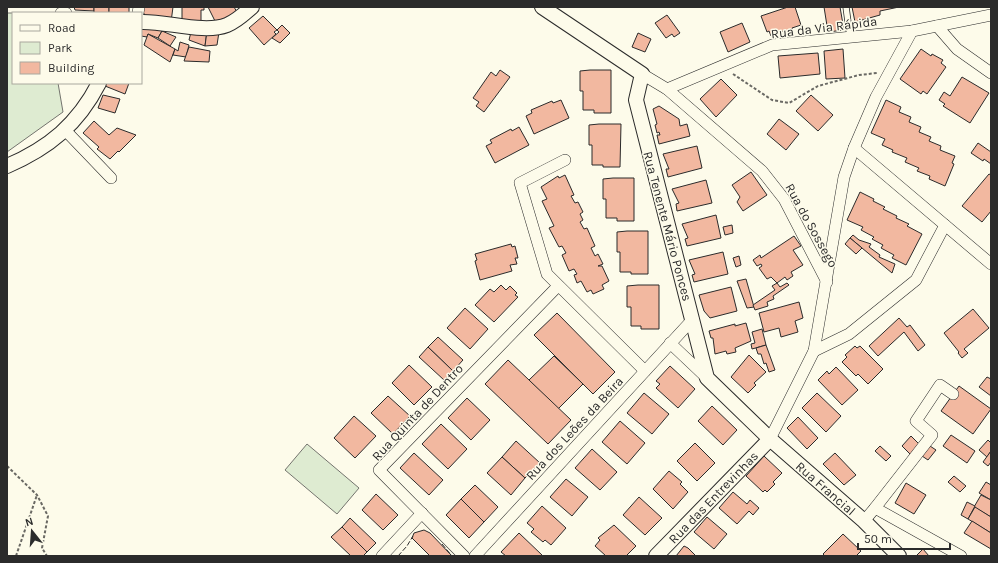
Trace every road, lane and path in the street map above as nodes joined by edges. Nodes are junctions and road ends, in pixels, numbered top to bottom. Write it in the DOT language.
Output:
graph roads {
  1 [pos="252,7"];
  2 [pos="542,7"];
  3 [pos="846,7"];
  4 [pos="991,15"];
  5 [pos="142,22"];
  6 [pos="937,26"];
  7 [pos="912,31"];
  8 [pos="850,37"];
  9 [pos="722,66"];
  10 [pos="991,73"];
  11 [pos="642,74"];
  12 [pos="889,74"];
  13 [pos="98,84"];
  14 [pos="667,89"];
  15 [pos="65,130"];
  16 [pos="854,148"];
  17 [pos="565,160"];
  18 [pos="7,166"];
  19 [pos="111,178"];
  20 [pos="945,225"];
  21 [pos="991,264"];
  22 [pos="828,282"];
  23 [pos="558,286"];
  24 [pos="693,319"];
  25 [pos="670,343"];
  26 [pos="814,351"];
  27 [pos="645,371"];
  28 [pos="707,378"];
  29 [pos="953,394"];
  30 [pos="770,439"];
  31 [pos="7,466"];
  32 [pos="37,495"];
  33 [pos="875,508"];
  34 [pos="422,513"];
  35 [pos="864,521"];
  36 [pos="16,556"];
  37 [pos="47,556"];
  38 [pos="382,556"];
  39 [pos="464,556"];
  40 [pos="476,556"];
  41 [pos="656,556"];
  42 [pos="899,556"];
  43 [pos="961,556"];
  1 -- 5 [label="street"];
  2 -- 11 [label="street"];
  3 -- 8 [label="lane"];
  4 -- 6 [label="street, Rua da Via Rápida"];
  6 -- 7 [label="street, Rua da Via Rápida"];
  6 -- 10 [label="street"];
  7 -- 8 [label="street, Rua da Via Rápida"];
  7 -- 12 [label="street"];
  8 -- 9 [label="street, Rua da Via Rápida"];
  9 -- 12 [label="path"];
  9 -- 14 [label="street, Rua da Via Rápida"];
  11 -- 14 [label="street, Rua do Sossego"];
  11 -- 24 [label="street, Rua Tenente Mário Ponces"];
  12 -- 16 [label="street"];
  13 -- 15 [label="street"];
  14 -- 22 [label="street, Rua do Sossego"];
  15 -- 18 [label="street"];
  15 -- 19 [label="street"];
  16 -- 20 [label="street"];
  16 -- 22 [label="street"];
  17 -- 23 [label="street"];
  20 -- 21 [label="street"];
  20 -- 26 [label="street"];
  22 -- 26 [label="street, Rua do Sossego"];
  23 -- 27 [label="street"];
  23 -- 34 [label="street, Rua Quinta de Dentro"];
  24 -- 25 [label="street, Rua dos Leões da Beira"];
  24 -- 28 [label="street, Rua Tenente Mário Ponces"];
  25 -- 27 [label="street, Rua dos Leões da Beira"];
  25 -- 28 [label="street"];
  26 -- 30 [label="street, Rua do Sossego"];
  27 -- 40 [label="street, Rua dos Leões da Beira"];
  28 -- 30 [label="street"];
  29 -- 33 [label="street"];
  30 -- 35 [label="street, Rua Francial"];
  30 -- 41 [label="street, Rua das Entrevinhas"];
  31 -- 32 [label="path"];
  32 -- 36 [label="path"];
  32 -- 37 [label="path"];
  33 -- 35 [label="street"];
  33 -- 43 [label="street"];
  34 -- 38 [label="street"];
  34 -- 39 [label="street, Rua Quinta de Dentro"];
  35 -- 42 [label="street, Rua Francial"];
}
